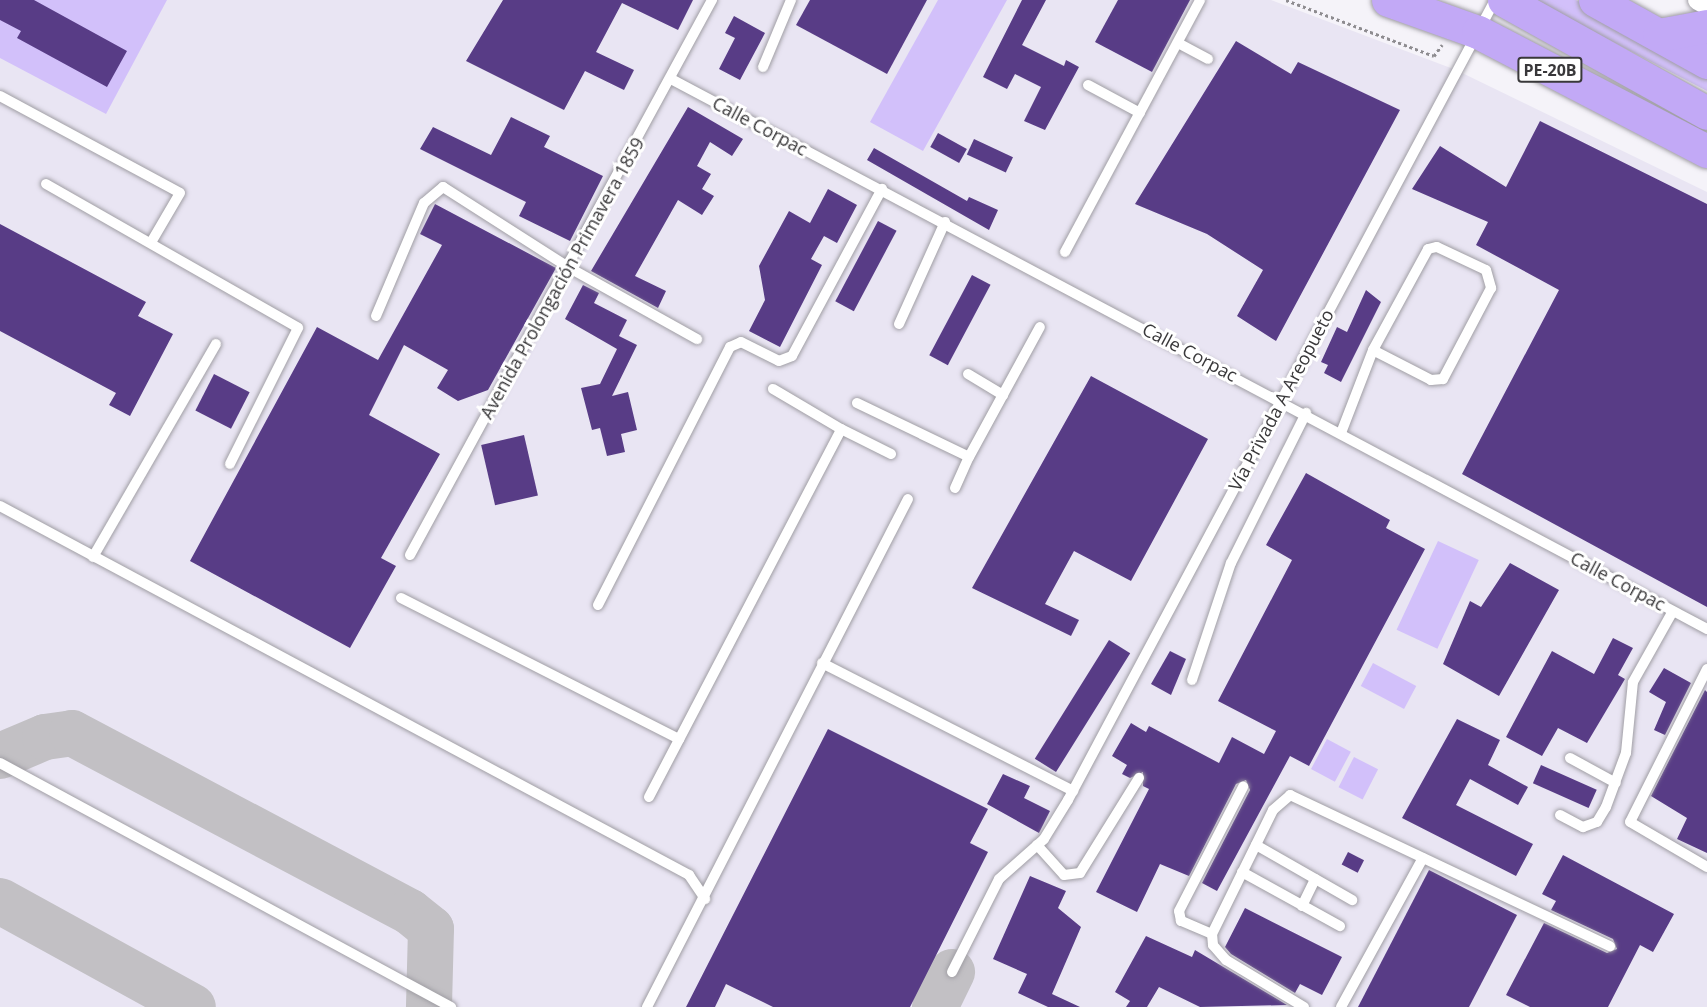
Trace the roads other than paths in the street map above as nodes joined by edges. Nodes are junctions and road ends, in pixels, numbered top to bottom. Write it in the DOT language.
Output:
graph roads {
  1 [pos="712,0"];
  2 [pos="790,0"];
  3 [pos="1200,0"];
  4 [pos="1388,0"];
  5 [pos="1494,0"];
  6 [pos="1504,0"];
  7 [pos="1595,0"];
  8 [pos="1698,0"];
  9 [pos="1707,5"];
  10 [pos="1707,26"];
  11 [pos="1478,32"];
  12 [pos="1659,35"];
  13 [pos="1178,43"];
  14 [pos="1208,59"];
  15 [pos="1707,62"];
  16 [pos="763,67"];
  17 [pos="671,79"];
  18 [pos="1088,85"];
  19 [pos="0,96"];
  20 [pos="1140,113"];
  21 [pos="1707,113"];
  22 [pos="1707,151"];
  23 [pos="46,184"];
  24 [pos="882,189"];
  25 [pos="945,222"];
  26 [pos="152,241"];
  27 [pos="1065,252"];
  28 [pos="568,267"];
  29 [pos="376,316"];
  30 [pos="899,324"];
  31 [pos="1040,327"];
  32 [pos="697,339"];
  33 [pos="216,344"];
  34 [pos="1373,350"];
  35 [pos="968,374"];
  36 [pos="773,389"];
  37 [pos="1003,395"];
  38 [pos="1282,400"];
  39 [pos="857,403"];
  40 [pos="1306,413"];
  41 [pos="841,429"];
  42 [pos="1341,433"];
  43 [pos="891,454"];
  44 [pos="969,457"];
  45 [pos="230,464"];
  46 [pos="955,488"];
  47 [pos="908,499"];
  48 [pos="0,506"];
  49 [pos="410,555"];
  50 [pos="93,556"];
  51 [pos="401,598"];
  52 [pos="598,604"];
  53 [pos="1673,611"];
  54 [pos="1707,629"];
  55 [pos="822,663"];
  56 [pos="1707,669"];
  57 [pos="1192,680"];
  58 [pos="679,739"];
  59 [pos="1570,758"];
  60 [pos="0,764"];
  61 [pos="1139,777"];
  62 [pos="1616,783"];
  63 [pos="1243,787"];
  64 [pos="1071,795"];
  65 [pos="649,797"];
  66 [pos="1560,815"];
  67 [pos="1037,845"];
  68 [pos="1256,845"];
  69 [pos="1423,858"];
  70 [pos="1707,867"];
  71 [pos="1242,872"];
  72 [pos="1315,879"];
  73 [pos="705,899"];
  74 [pos="1352,900"];
  75 [pos="1302,906"];
  76 [pos="1340,926"];
  77 [pos="1212,934"];
  78 [pos="1610,946"];
  79 [pos="952,972"];
  80 [pos="451,1007"];
  81 [pos="646,1007"];
  82 [pos="1304,1007"];
  83 [pos="1341,1007"];
  1 -- 17 [label="lane, Avenida Prolongación Primavera 1859"];
  2 -- 16 [label="lane"];
  3 -- 13 [label="lane"];
  4 -- 11 [label="highway, PE-20B"];
  5 -- 11 [label="lane, Vía Privada A Areopueto"];
  6 -- 21 [label="highway, PE-20B"];
  7 -- 12 [label="highway"];
  8 -- 9 [label="street"];
  10 -- 12 [label="highway"];
  11 -- 22 [label="highway, PE-20B"];
  11 -- 38 [label="lane, Vía Privada A Areopueto"];
  12 -- 15 [label="highway"];
  13 -- 14 [label="lane"];
  13 -- 20 [label="lane"];
  17 -- 24 [label="lane, Calle Corpac"];
  17 -- 28 [label="lane, Avenida Prolongación Primavera 1859"];
  18 -- 20 [label="lane"];
  19 -- 26 [label="lane"];
  20 -- 27 [label="lane"];
  23 -- 26 [label="lane"];
  24 -- 25 [label="lane, Calle Corpac"];
  24 -- 52 [label="lane"];
  25 -- 30 [label="lane"];
  25 -- 38 [label="lane, Calle Corpac"];
  26 -- 45 [label="lane"];
  28 -- 29 [label="lane"];
  28 -- 32 [label="lane"];
  28 -- 49 [label="lane, Avenida Prolongación Primavera 1859"];
  31 -- 37 [label="lane"];
  33 -- 50 [label="lane"];
  34 -- 34 [label="lane"];
  34 -- 42 [label="lane"];
  35 -- 37 [label="lane"];
  36 -- 41 [label="lane"];
  37 -- 44 [label="lane"];
  38 -- 40 [label="lane, Calle Corpac"];
  38 -- 64 [label="lane, Vía Privada A Areopueto"];
  39 -- 44 [label="lane"];
  40 -- 42 [label="lane, Calle Corpac"];
  40 -- 57 [label="lane"];
  41 -- 43 [label="lane"];
  41 -- 58 [label="lane"];
  42 -- 53 [label="lane, Calle Corpac"];
  44 -- 46 [label="lane"];
  47 -- 55 [label="lane"];
  48 -- 50 [label="lane"];
  50 -- 73 [label="lane"];
  51 -- 58 [label="lane"];
  53 -- 54 [label="lane, Calle Corpac"];
  53 -- 62 [label="lane"];
  55 -- 64 [label="lane"];
  55 -- 73 [label="lane"];
  56 -- 70 [label="lane"];
  58 -- 65 [label="lane"];
  59 -- 62 [label="lane"];
  60 -- 80 [label="lane"];
  61 -- 67 [label="lane"];
  62 -- 66 [label="lane"];
  63 -- 77 [label="lane"];
  64 -- 67 [label="lane, Vía Privada A Areopueto"];
  67 -- 79 [label="lane, Vía Privada A Areopueto"];
  68 -- 69 [label="lane"];
  68 -- 71 [label="lane"];
  68 -- 72 [label="lane"];
  69 -- 78 [label="lane"];
  69 -- 83 [label="lane"];
  71 -- 75 [label="lane"];
  71 -- 77 [label="lane"];
  72 -- 74 [label="lane"];
  72 -- 75 [label="lane"];
  73 -- 81 [label="lane"];
  75 -- 76 [label="lane"];
  77 -- 82 [label="lane"];
}
